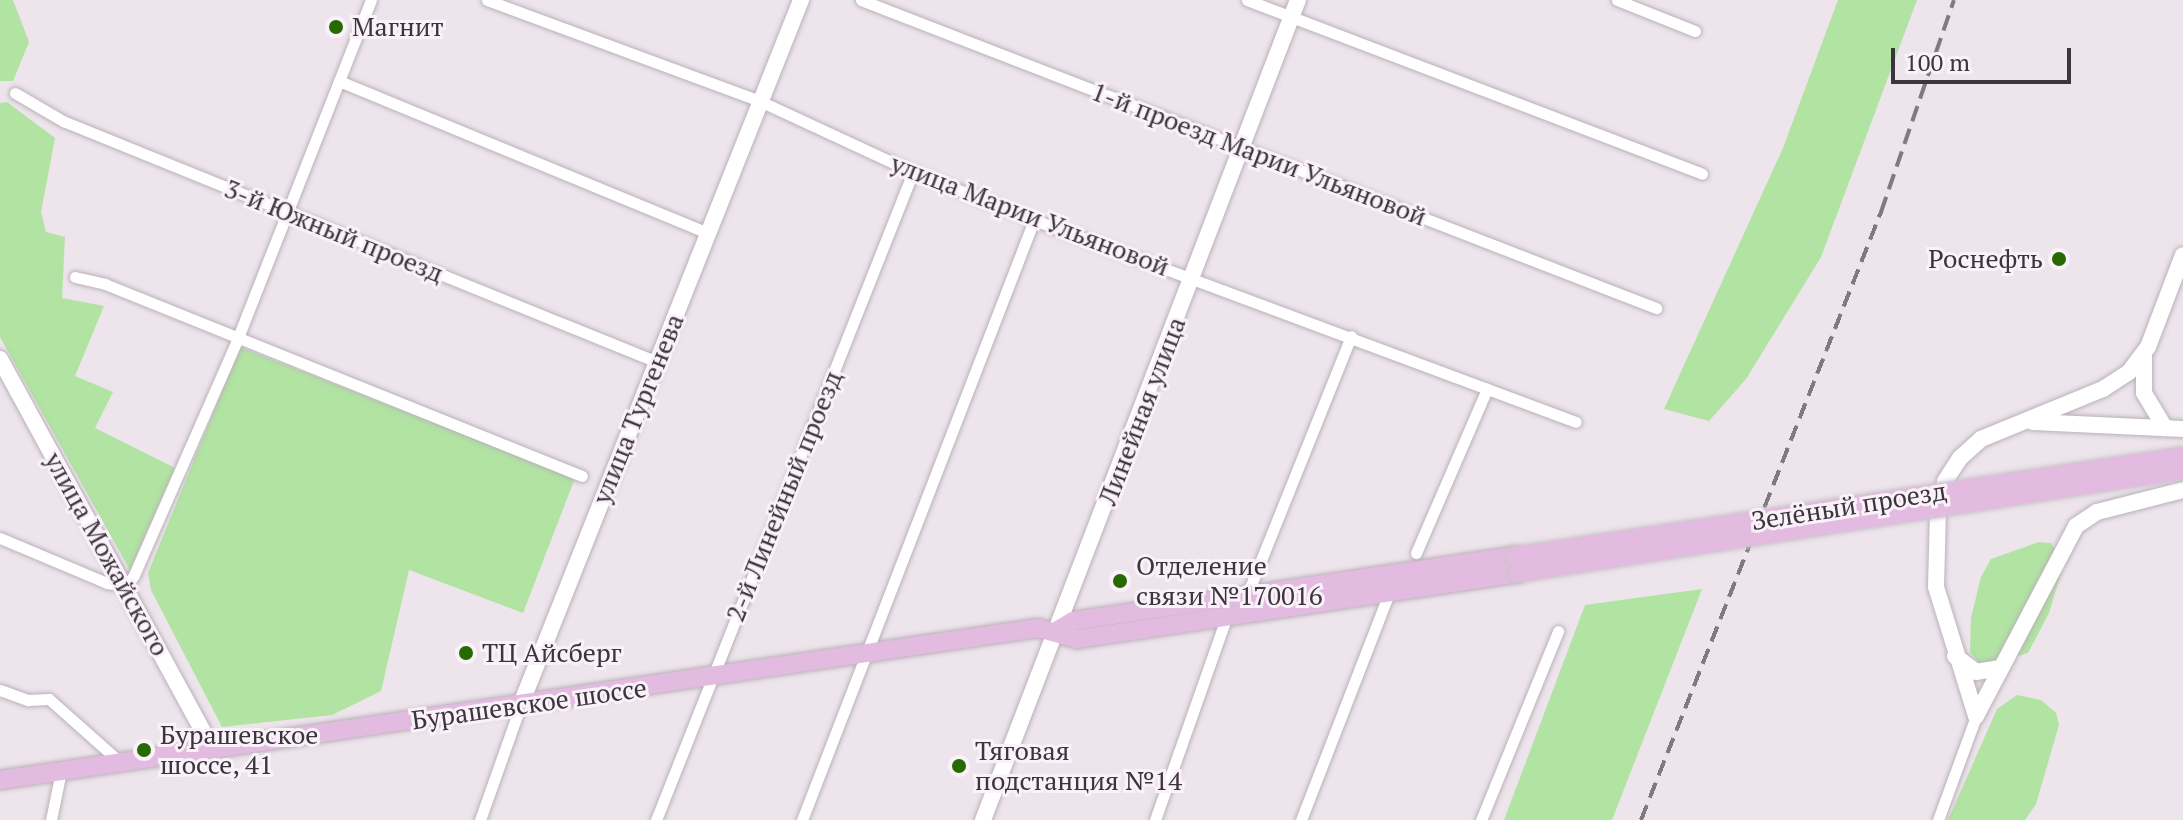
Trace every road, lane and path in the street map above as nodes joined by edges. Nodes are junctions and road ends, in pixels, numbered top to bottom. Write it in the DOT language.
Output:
graph roads {
  1 [pos="371,0"];
  2 [pos="487,0"];
  3 [pos="801,0"];
  4 [pos="861,0"];
  5 [pos="1247,0"];
  6 [pos="1298,0"];
  7 [pos="1617,0"];
  8 [pos="1291,17"];
  9 [pos="1695,31"];
  10 [pos="339,81"];
  11 [pos="15,93"];
  12 [pos="760,101"];
  13 [pos="1242,147"];
  14 [pos="913,172"];
  15 [pos="1702,174"];
  16 [pos="287,212"];
  17 [pos="1034,220"];
  18 [pos="708,233"];
  19 [pos="2183,255"];
  20 [pos="75,277"];
  21 [pos="1192,279"];
  22 [pos="1656,308"];
  23 [pos="1351,336"];
  24 [pos="237,340"];
  25 [pos="2148,347"];
  26 [pos="0,360"];
  27 [pos="657,362"];
  28 [pos="1487,389"];
  29 [pos="1576,422"];
  30 [pos="2023,422"];
  31 [pos="2165,428"];
  32 [pos="2183,429"];
  33 [pos="2183,456"];
  34 [pos="2183,470"];
  35 [pos="582,476"];
  36 [pos="2183,490"];
  37 [pos="0,538"];
  38 [pos="1416,553"];
  39 [pos="1516,565"];
  40 [pos="126,586"];
  41 [pos="1389,593"];
  42 [pos="1247,595"];
  43 [pos="1227,615"];
  44 [pos="1058,630"];
  45 [pos="1558,631"];
  46 [pos="869,655"];
  47 [pos="1954,655"];
  48 [pos="1999,668"];
  49 [pos="711,677"];
  50 [pos="0,690"];
  51 [pos="521,704"];
  52 [pos="1976,716"];
  53 [pos="213,749"];
  54 [pos="120,762"];
  55 [pos="61,771"];
  56 [pos="0,780"];
  57 [pos="51,820"];
  58 [pos="480,820"];
  59 [pos="656,820"];
  60 [pos="802,820"];
  61 [pos="983,820"];
  62 [pos="1155,820"];
  63 [pos="1301,820"];
  64 [pos="1481,820"];
  65 [pos="1938,820"];
  1 -- 10 [label="street"];
  2 -- 12 [label="street, улица Марии Ульяновой"];
  3 -- 12 [label="street, улица Тургенева"];
  4 -- 13 [label="street, 1-й проезд Марии Ульяновой"];
  5 -- 8 [label="street"];
  6 -- 8 [label="street, Линейная улица"];
  7 -- 9 [label="street"];
  8 -- 13 [label="street, Линейная улица"];
  8 -- 15 [label="street"];
  10 -- 16 [label="street"];
  10 -- 18 [label="street"];
  11 -- 16 [label="street, 3-й Южный проезд"];
  12 -- 14 [label="street, улица Марии Ульяновой"];
  12 -- 18 [label="street, улица Тургенева"];
  13 -- 21 [label="street, Линейная улица"];
  13 -- 22 [label="street, 1-й проезд Марии Ульяновой"];
  14 -- 17 [label="street, улица Марии Ульяновой"];
  14 -- 49 [label="street, 2-й Линейный проезд"];
  16 -- 24 [label="street"];
  16 -- 27 [label="street, 3-й Южный проезд"];
  17 -- 21 [label="street, улица Марии Ульяновой"];
  17 -- 46 [label="street"];
  18 -- 27 [label="street, улица Тургенева"];
  19 -- 25 [label="street"];
  20 -- 24 [label="street"];
  21 -- 23 [label="street, улица Марии Ульяновой"];
  21 -- 44 [label="street, Линейная улица"];
  23 -- 28 [label="street, улица Марии Ульяновой"];
  23 -- 42 [label="street"];
  24 -- 35 [label="street"];
  24 -- 40 [label="street"];
  25 -- 30 [label="street"];
  25 -- 31 [label="street"];
  26 -- 40 [label="street, улица Можайского"];
  27 -- 51 [label="street, улица Тургенева"];
  28 -- 29 [label="street, улица Марии Ульяновой"];
  28 -- 38 [label="street"];
  30 -- 31 [label="street"];
  30 -- 47 [label="street"];
  31 -- 32 [label="street"];
  33 -- 39 [label="main road, Зелёный проезд, bridge"];
  34 -- 39 [label="main road, Зелёный проезд, bridge"];
  36 -- 48 [label="street"];
  37 -- 40 [label="street"];
  39 -- 41 [label="main road, Бурашевское шоссе"];
  39 -- 42 [label="main road, Бурашевское шоссе"];
  40 -- 53 [label="street, улица Можайского"];
  41 -- 43 [label="main road, Бурашевское шоссе"];
  41 -- 63 [label="street"];
  42 -- 44 [label="main road, Бурашевское шоссе"];
  43 -- 44 [label="main road, Бурашевское шоссе"];
  43 -- 62 [label="street"];
  44 -- 46 [label="main road, Бурашевское шоссе"];
  44 -- 61 [label="street, Линейная улица"];
  45 -- 64 [label="street"];
  46 -- 49 [label="main road, Бурашевское шоссе"];
  46 -- 60 [label="street"];
  47 -- 48 [label="street"];
  47 -- 52 [label="street"];
  48 -- 52 [label="street"];
  49 -- 51 [label="main road, Бурашевское шоссе"];
  49 -- 59 [label="street, 2-й Линейный проезд"];
  50 -- 54 [label="street"];
  51 -- 53 [label="main road, Бурашевское шоссе"];
  51 -- 58 [label="street, улица Тургенева"];
  52 -- 65 [label="street"];
  53 -- 54 [label="main road, Бурашевское шоссе"];
  54 -- 55 [label="main road, Бурашевское шоссе"];
  55 -- 56 [label="main road, Бурашевское шоссе"];
  55 -- 57 [label="street"];
}
